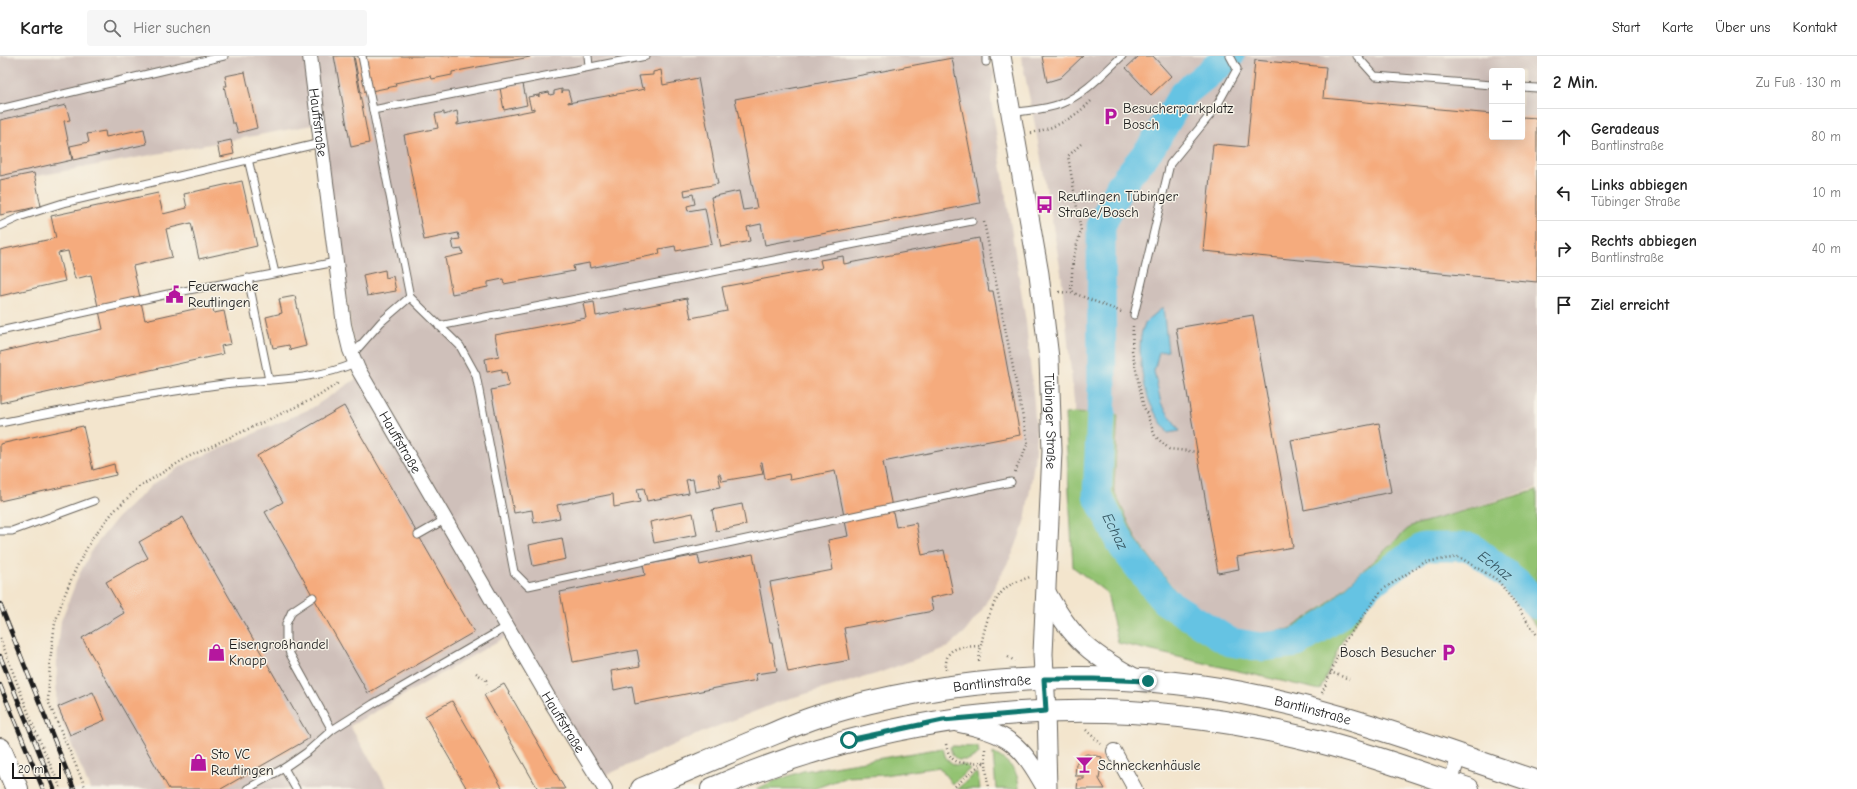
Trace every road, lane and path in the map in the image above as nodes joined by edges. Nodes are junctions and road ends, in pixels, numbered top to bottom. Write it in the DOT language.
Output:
graph roads {
  1 [pos="224,56"];
  2 [pos="310,56"];
  3 [pos="362,56"];
  4 [pos="588,56"];
  5 [pos="646,56"];
  6 [pos="1122,56"];
  7 [pos="1230,56"];
  8 [pos="1357,56"];
  9 [pos="991,58"];
  10 [pos="590,66"];
  11 [pos="1489,84"];
  12 [pos="1525,87"];
  13 [pos="1537,88"];
  14 [pos="0,109"];
  15 [pos="372,110"];
  16 [pos="1011,113"];
  17 [pos="321,143"];
  18 [pos="1081,144"];
  19 [pos="248,159"];
  20 [pos="972,221"];
  21 [pos="984,222"];
  22 [pos="0,226"];
  23 [pos="336,262"];
  24 [pos="275,273"];
  25 [pos="248,278"];
  26 [pos="1063,291"];
  27 [pos="1072,293"];
  28 [pos="410,297"];
  29 [pos="1124,314"];
  30 [pos="1134,315"];
  31 [pos="439,326"];
  32 [pos="0,331"];
  33 [pos="355,362"];
  34 [pos="269,380"];
  35 [pos="0,423"];
  36 [pos="1198,452"];
  37 [pos="1011,482"];
  38 [pos="94,501"];
  39 [pos="446,519"];
  40 [pos="0,530"];
  41 [pos="418,536"];
  42 [pos="1030,576"];
  43 [pos="1047,594"];
  44 [pos="313,597"];
  45 [pos="508,626"];
  46 [pos="1537,635"];
  47 [pos="0,638"];
  48 [pos="981,646"];
  49 [pos="979,661"];
  50 [pos="946,671"];
  51 [pos="1330,672"];
  52 [pos="476,673"];
  53 [pos="1044,679"];
  54 [pos="1349,679"];
  55 [pos="1140,681"];
  56 [pos="487,684"];
  57 [pos="1321,695"];
  58 [pos="1046,711"];
  59 [pos="943,720"];
  60 [pos="1085,729"];
  61 [pos="332,730"];
  62 [pos="946,744"];
  63 [pos="0,749"];
  64 [pos="985,749"];
  65 [pos="1114,751"];
  66 [pos="1459,756"];
  67 [pos="986,762"];
  68 [pos="284,768"];
  69 [pos="1537,782"];
  70 [pos="1455,787"];
  71 [pos="17,789"];
  72 [pos="61,789"];
  73 [pos="86,789"];
  74 [pos="247,789"];
  75 [pos="296,789"];
  76 [pos="605,789"];
  77 [pos="642,789"];
  78 [pos="712,789"];
  79 [pos="952,789"];
  80 [pos="988,789"];
  81 [pos="1047,789"];
  82 [pos="1135,789"];
  1 -- 14 [label="lane"];
  2 -- 17 [label="street, Hauffstraße"];
  3 -- 15 [label="lane"];
  4 -- 10 [label="lane"];
  5 -- 10 [label="lane"];
  6 -- 16 [label="lane"];
  7 -- 30 [label="lane"];
  8 -- 11 [label="lane"];
  9 -- 16 [label="main road, Tübinger Straße"];
  10 -- 15 [label="lane"];
  12 -- 13 [label="lane"];
  15 -- 28 [label="lane"];
  16 -- 43 [label="main road, Tübinger Straße"];
  17 -- 19 [label="lane"];
  17 -- 23 [label="street, Hauffstraße"];
  18 -- 27 [label="path"];
  19 -- 22 [label="lane"];
  19 -- 24 [label="lane"];
  20 -- 31 [label="lane"];
  21 -- 37 [label="path"];
  23 -- 24 [label="lane"];
  23 -- 33 [label="street, Hauffstraße"];
  24 -- 25 [label="lane"];
  25 -- 32 [label="lane"];
  25 -- 34 [label="lane"];
  26 -- 27 [label="path"];
  27 -- 29 [label="path"];
  28 -- 31 [label="lane"];
  28 -- 33 [label="lane"];
  30 -- 36 [label="path"];
  31 -- 37 [label="lane"];
  33 -- 34 [label="lane"];
  33 -- 39 [label="street, Hauffstraße"];
  33 -- 73 [label="path"];
  34 -- 35 [label="lane"];
  38 -- 40 [label="lane"];
  39 -- 41 [label="lane"];
  39 -- 45 [label="street, Hauffstraße"];
  42 -- 48 [label="path"];
  43 -- 53 [label="main road, Tübinger Straße"];
  43 -- 55 [label="main road"];
  44 -- 61 [label="lane"];
  45 -- 61 [label="lane"];
  45 -- 76 [label="street, Hauffstraße"];
  46 -- 51 [label="path"];
  47 -- 72 [label="path"];
  48 -- 49 [label="path"];
  48 -- 50 [label="path"];
  51 -- 54 [label="path"];
  51 -- 57 [label="path"];
  52 -- 56 [label="path"];
  53 -- 55 [label="main road, Bantlinstraße"];
  53 -- 58 [label="main road, Tübinger Straße"];
  53 -- 77 [label="main road, Bantlinstraße"];
  55 -- 66 [label="main road, Bantlinstraße"];
  58 -- 59 [label="main road, Bantlinstraße"];
  58 -- 70 [label="main road, Bantlinstraße"];
  58 -- 81 [label="street, Tübinger Straße"];
  59 -- 78 [label="main road, Bantlinstraße"];
  59 -- 81 [label="street"];
  60 -- 65 [label="path"];
  61 -- 68 [label="lane"];
  62 -- 67 [label="path"];
  63 -- 71 [label="main road"];
  64 -- 67 [label="path"];
  65 -- 82 [label="street"];
  66 -- 69 [label="main road, Bantlinstraße"];
  66 -- 70 [label="street"];
  67 -- 79 [label="path"];
  67 -- 80 [label="path"];
  68 -- 74 [label="lane"];
  68 -- 75 [label="lane"];
}
